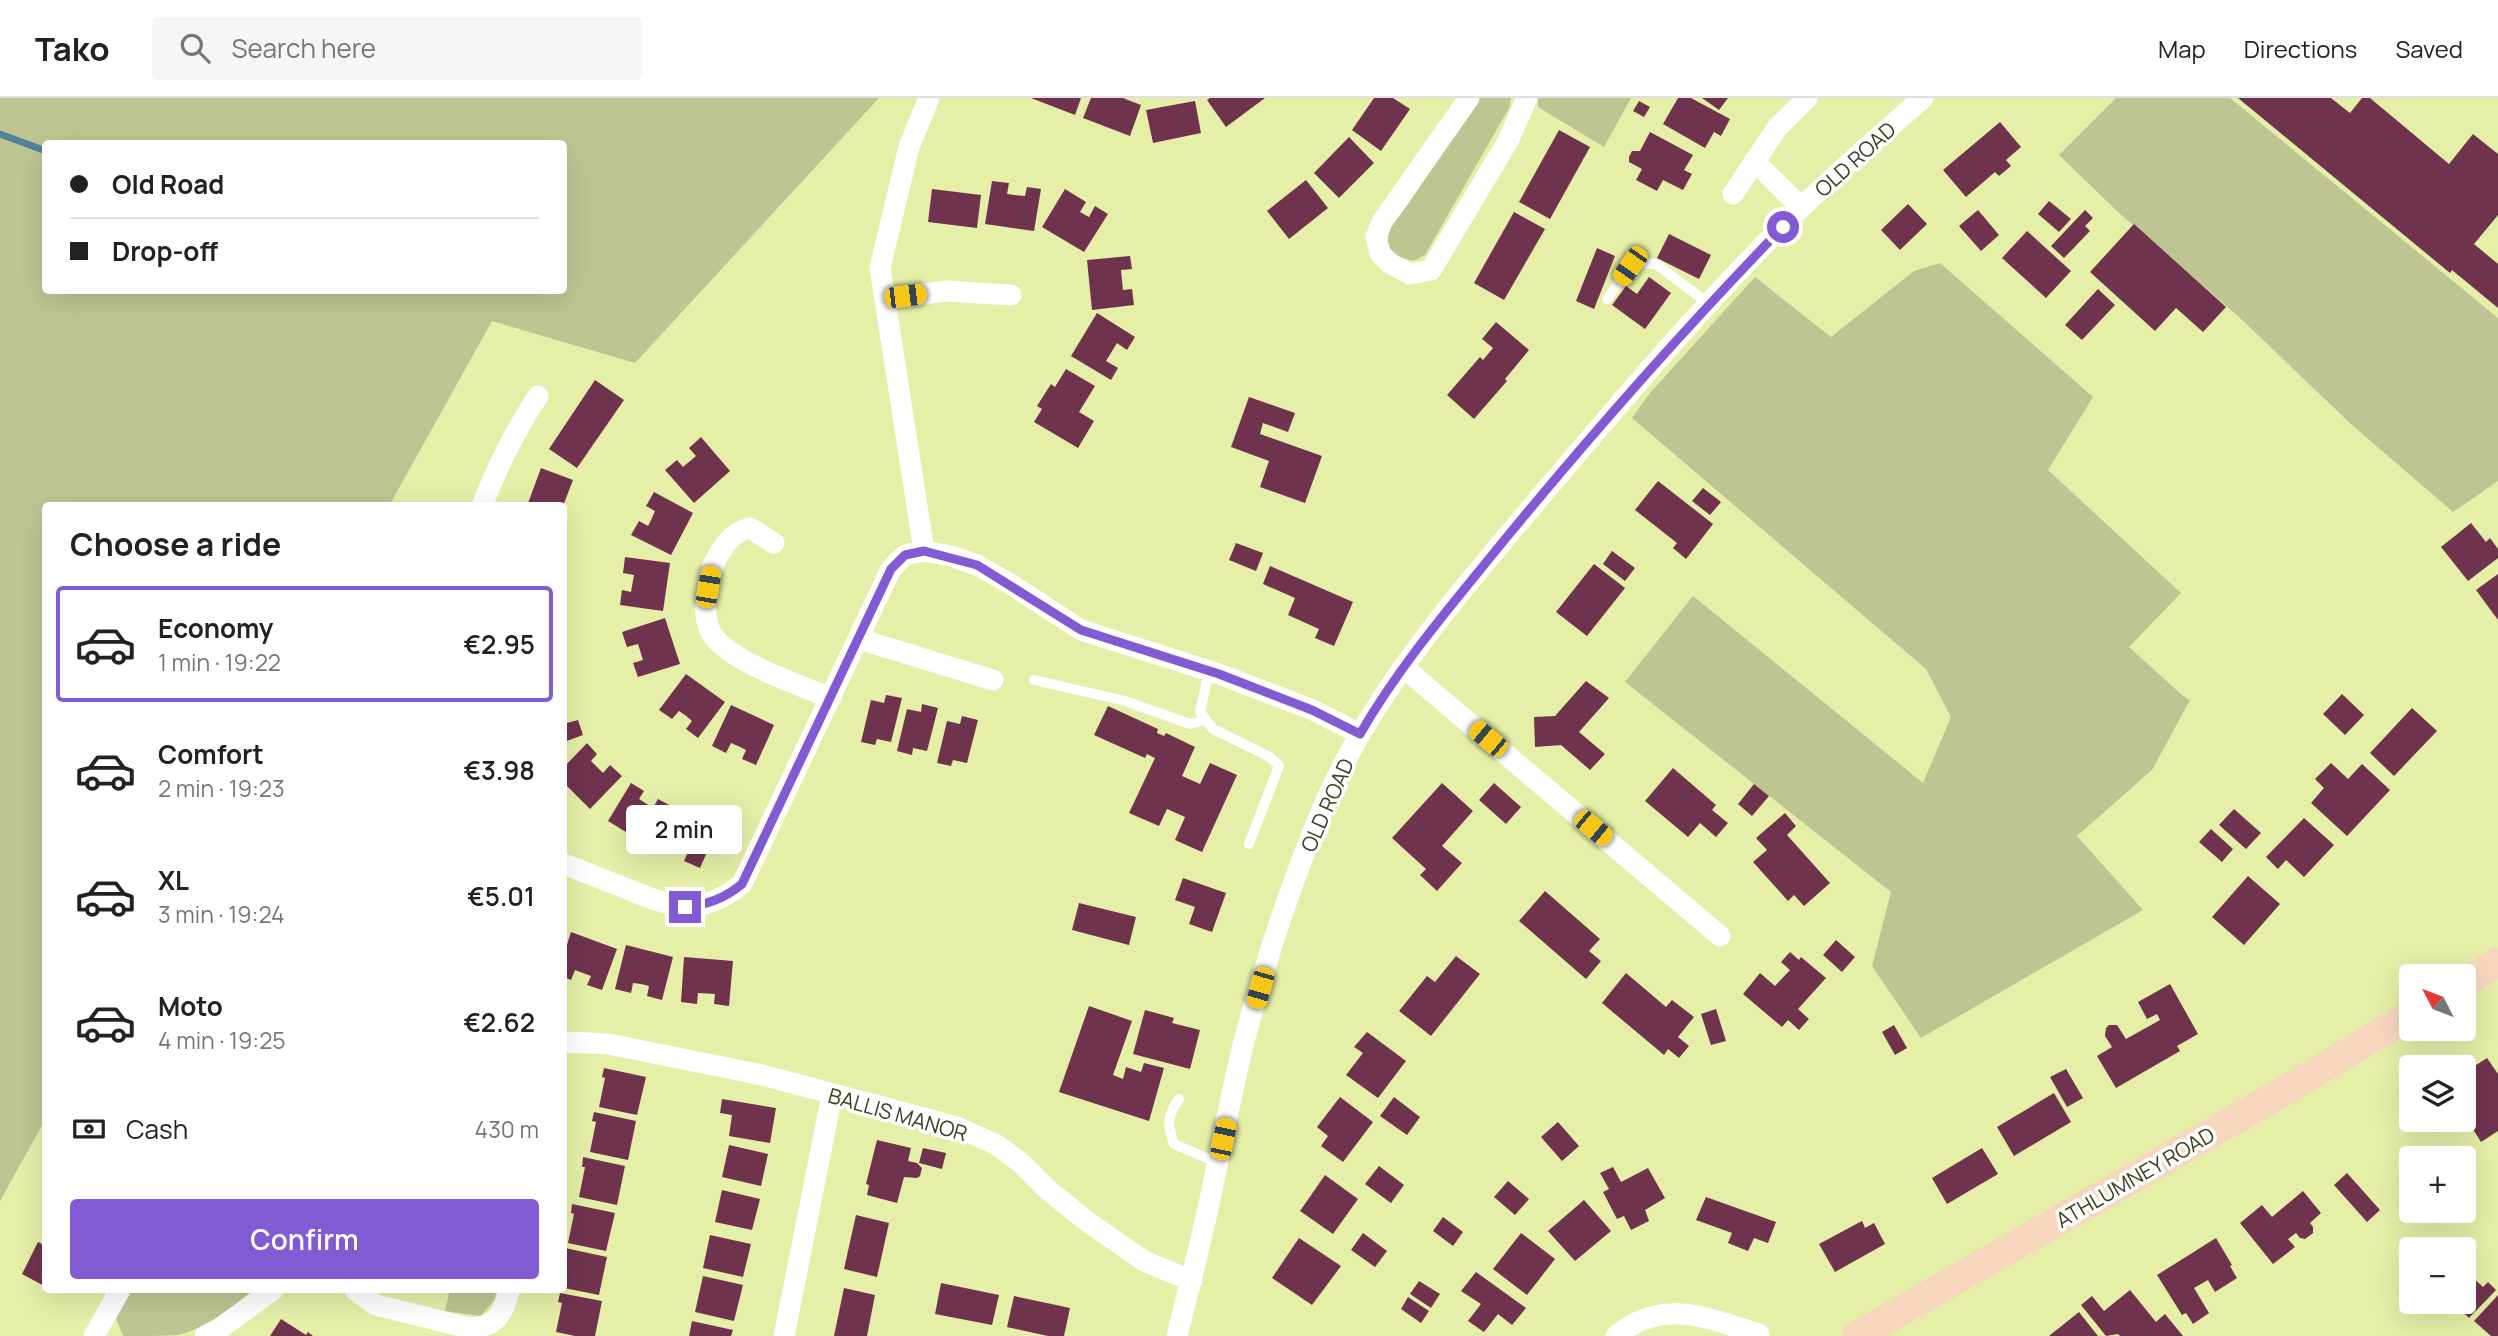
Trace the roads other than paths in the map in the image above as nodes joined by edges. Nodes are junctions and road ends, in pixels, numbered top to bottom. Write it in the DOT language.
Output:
graph roads {
  1 [pos="929,98"];
  2 [pos="1469,98"];
  3 [pos="1527,98"];
  4 [pos="1807,98"];
  5 [pos="1923,98"];
  6 [pos="1754,161"];
  7 [pos="1733,194"];
  8 [pos="1801,207"];
  9 [pos="1011,295"];
  10 [pos="885,299"];
  11 [pos="1607,299"];
  12 [pos="1709,304"];
  13 [pos="538,396"];
  14 [pos="484,502"];
  15 [pos="774,542"];
  16 [pos="924,551"];
  17 [pos="859,639"];
  18 [pos="1403,667"];
  19 [pos="1209,671"];
  20 [pos="993,680"];
  21 [pos="1034,680"];
  22 [pos="831,698"];
  23 [pos="1205,720"];
  24 [pos="1360,734"];
  25 [pos="1249,844"];
  26 [pos="567,865"];
  27 [pos="1720,936"];
  28 [pos="2498,962"];
  29 [pos="2476,976"];
  30 [pos="2399,1022"];
  31 [pos="567,1042"];
  32 [pos="832,1095"];
  33 [pos="1179,1099"];
  34 [pos="1218,1163"];
  35 [pos="1192,1281"];
  36 [pos="118,1293"];
  37 [pos="269,1293"];
  38 [pos="359,1293"];
  39 [pos="508,1293"];
  40 [pos="1759,1334"];
  41 [pos="1618,1335"];
  42 [pos="94,1336"];
  43 [pos="205,1336"];
  44 [pos="784,1336"];
  45 [pos="1177,1336"];
  46 [pos="1857,1336"];
  1 -- 10 [label="street"];
  2 -- 3 [label="street"];
  4 -- 6 [label="street"];
  5 -- 8 [label="street, OLD ROAD"];
  6 -- 7 [label="street"];
  6 -- 8 [label="street"];
  8 -- 12 [label="street, OLD ROAD"];
  9 -- 10 [label="street"];
  10 -- 16 [label="street"];
  11 -- 12 [label="lane"];
  12 -- 18 [label="street, OLD ROAD"];
  13 -- 14 [label="street"];
  15 -- 22 [label="street"];
  16 -- 17 [label="street"];
  16 -- 19 [label="street"];
  17 -- 20 [label="street"];
  17 -- 22 [label="street"];
  18 -- 24 [label="street, OLD ROAD"];
  18 -- 27 [label="street"];
  19 -- 23 [label="lane"];
  19 -- 24 [label="street"];
  21 -- 23 [label="lane"];
  22 -- 26 [label="street"];
  23 -- 25 [label="lane"];
  24 -- 34 [label="street, OLD ROAD"];
  28 -- 29 [label="main road"];
  30 -- 46 [label="main road, ATHLUMNEY ROAD"];
  31 -- 32 [label="street, BALLIS MANOR"];
  32 -- 35 [label="street, BALLIS MANOR"];
  32 -- 44 [label="street"];
  33 -- 34 [label="lane"];
  34 -- 35 [label="street, OLD ROAD"];
  35 -- 45 [label="street, OLD ROAD"];
  36 -- 42 [label="street"];
  37 -- 43 [label="street"];
  38 -- 39 [label="street"];
  40 -- 41 [label="street"];
}
